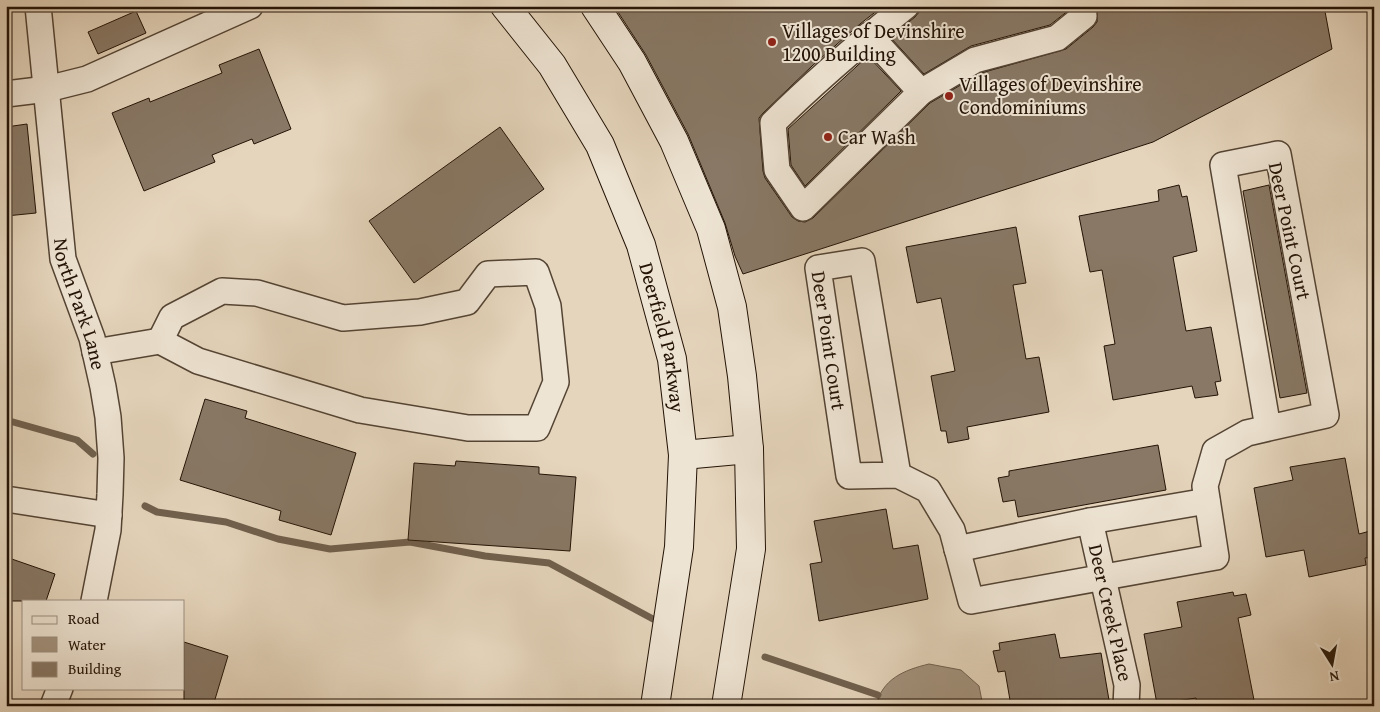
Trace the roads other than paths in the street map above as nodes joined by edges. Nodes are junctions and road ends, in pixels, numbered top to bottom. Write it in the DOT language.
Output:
graph roads {
  1 [pos="38,6"];
  2 [pos="250,6"];
  3 [pos="505,6"];
  4 [pos="595,6"];
  5 [pos="906,6"];
  6 [pos="1083,6"];
  7 [pos="869,36"];
  8 [pos="47,89"];
  9 [pos="921,92"];
  10 [pos="6,94"];
  11 [pos="160,341"];
  12 [pos="95,352"];
  13 [pos="1268,428"];
  14 [pos="749,449"];
  15 [pos="683,455"];
  16 [pos="898,475"];
  17 [pos="6,499"];
  18 [pos="1207,502"];
  19 [pos="109,515"];
  20 [pos="1090,520"];
  21 [pos="957,549"];
  22 [pos="1103,578"];
  23 [pos="94,600"];
  24 [pos="59,690"];
  25 [pos="53,706"];
  26 [pos="655,706"];
  27 [pos="726,706"];
  28 [pos="1126,706"];
  1 -- 8 [label="street, North Park Lane"];
  2 -- 8 [label="street"];
  3 -- 15 [label="main road, Deerfield Parkway"];
  4 -- 14 [label="main road"];
  5 -- 7 [label="street"];
  6 -- 9 [label="street"];
  7 -- 9 [label="street"];
  7 -- 9 [label="street"];
  8 -- 10 [label="street"];
  8 -- 12 [label="street, North Park Lane"];
  11 -- 11 [label="street"];
  11 -- 12 [label="street"];
  12 -- 19 [label="street, North Park Lane"];
  13 -- 13 [label="street, Deer Point Court"];
  13 -- 18 [label="street, Deer Point Court"];
  14 -- 15 [label="main road"];
  14 -- 27 [label="main road"];
  15 -- 26 [label="main road, Deerfield Parkway"];
  16 -- 16 [label="street, Deer Point Court"];
  16 -- 21 [label="street, Deer Point Court"];
  17 -- 19 [label="street"];
  18 -- 20 [label="street"];
  18 -- 22 [label="street, Deer Point Court"];
  19 -- 23 [label="street, North Park Lane"];
  20 -- 21 [label="street"];
  20 -- 22 [label="street, Deer Creek Place"];
  21 -- 22 [label="street, Deer Point Court"];
  22 -- 28 [label="street, Deer Creek Place"];
  24 -- 25 [label="street"];
}
